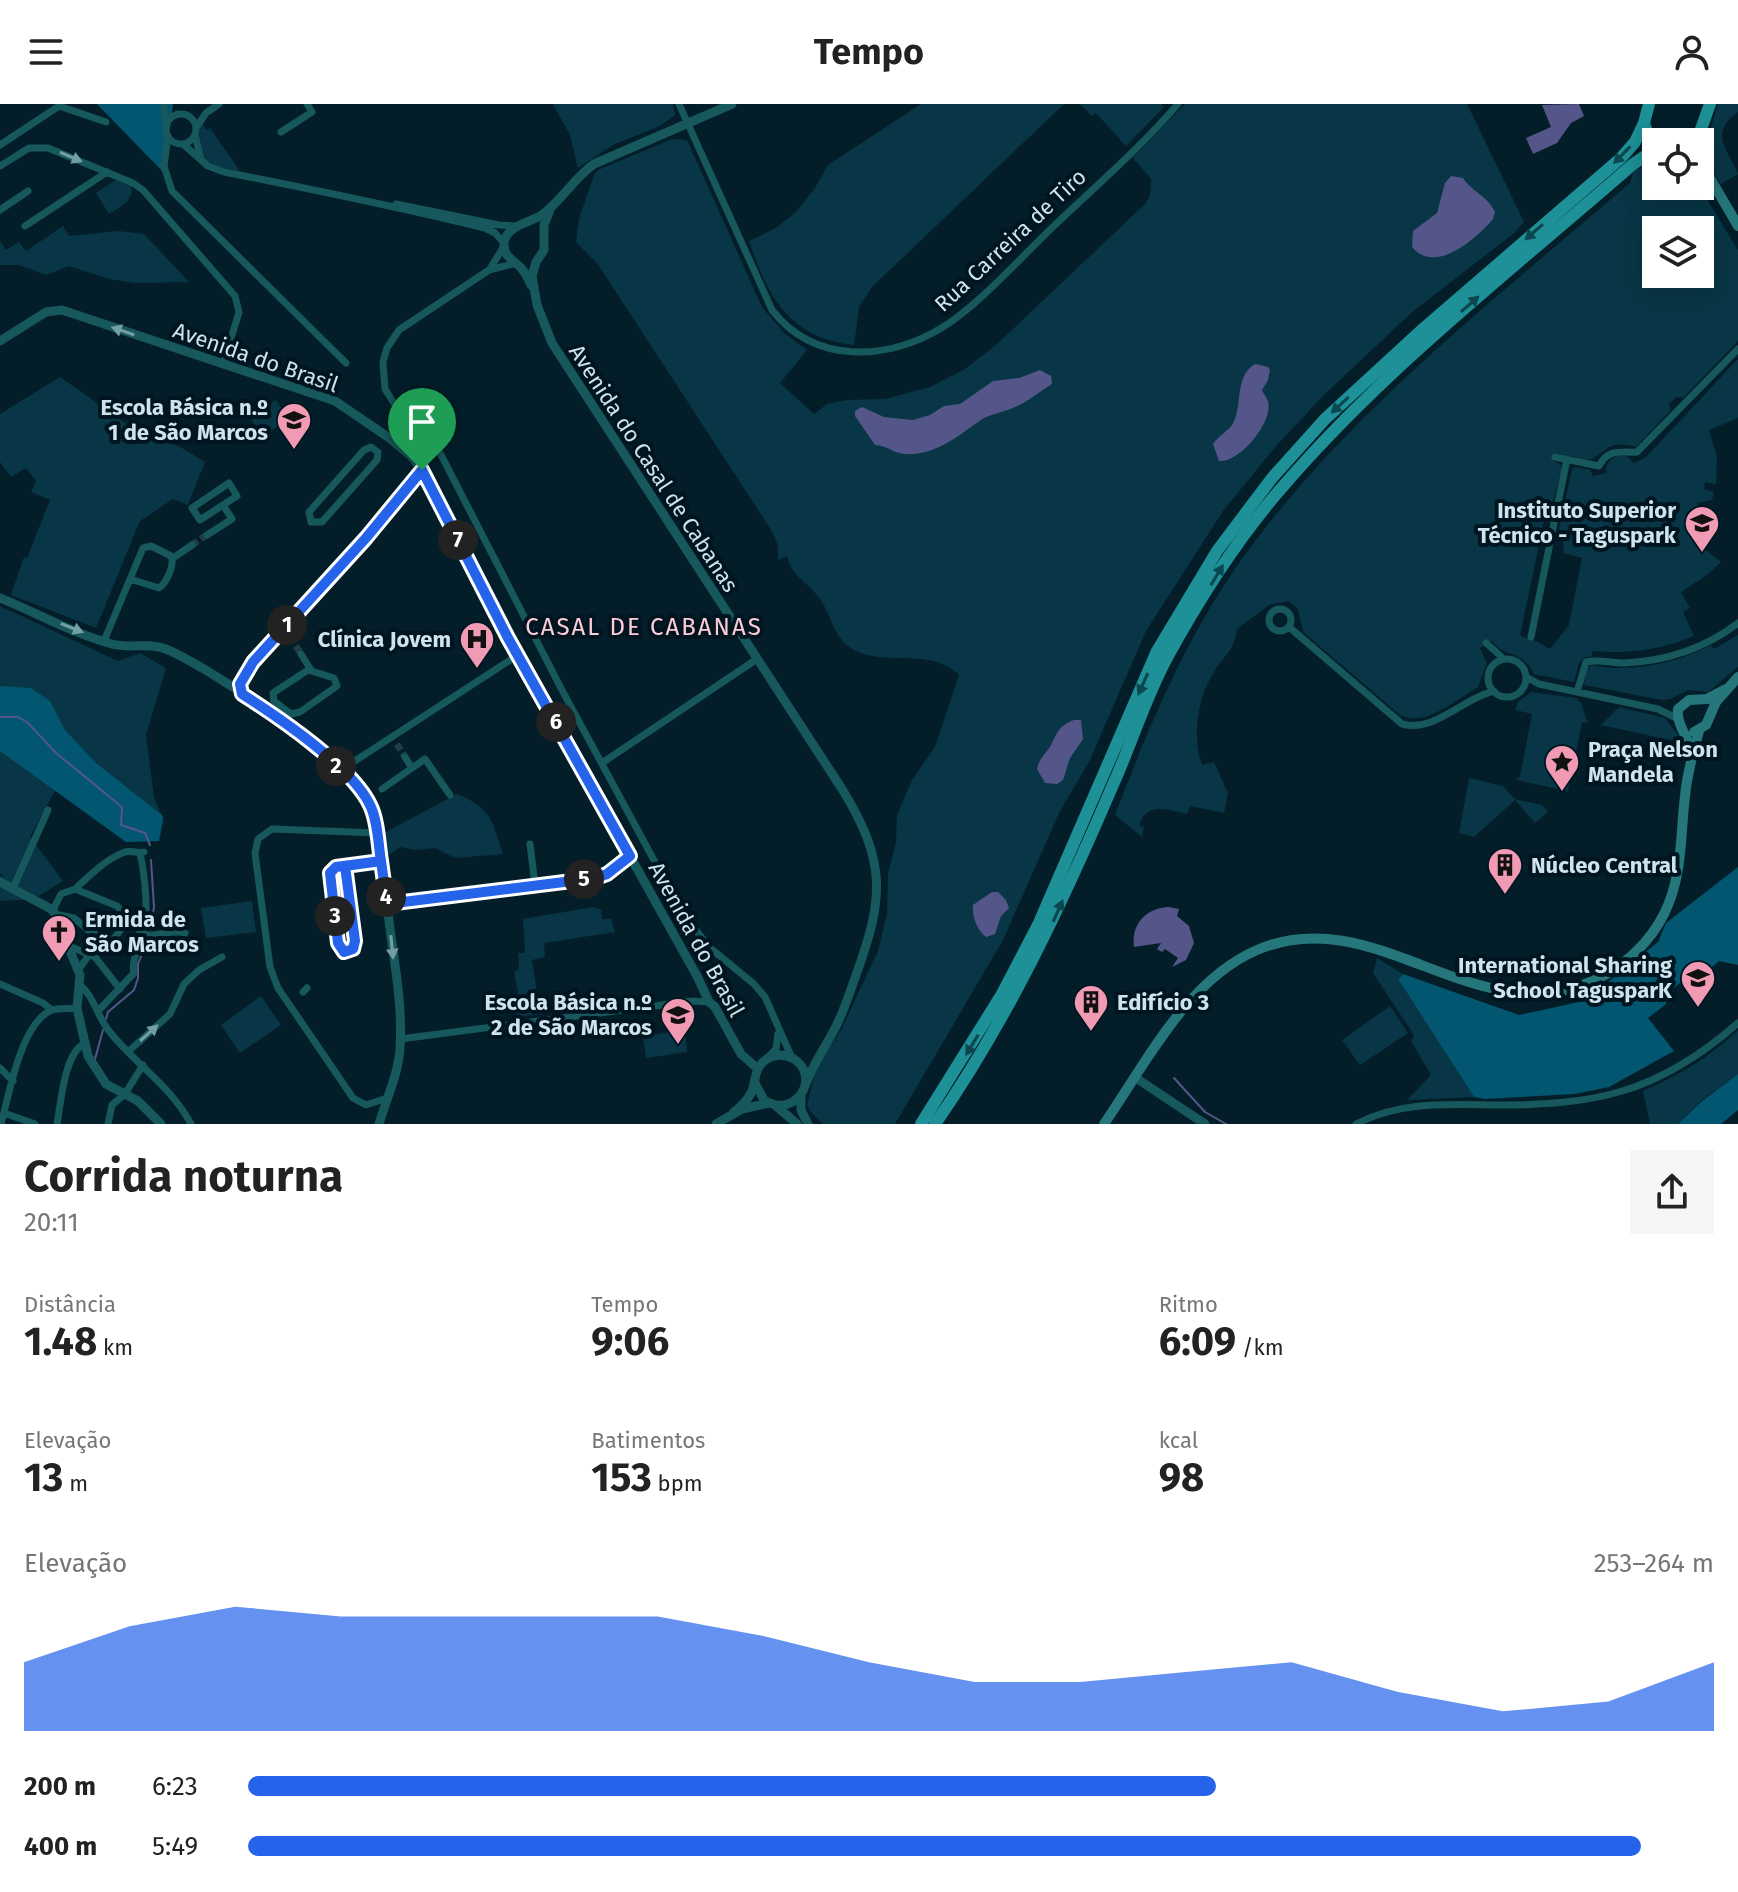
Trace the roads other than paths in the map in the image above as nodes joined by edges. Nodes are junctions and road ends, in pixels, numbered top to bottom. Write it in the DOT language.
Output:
graph roads {
  1 [pos="164,104"];
  2 [pos="219,104"];
  3 [pos="307,104"];
  4 [pos="679,104"];
  5 [pos="732,104"];
  6 [pos="1178,104"];
  7 [pos="1649,104"];
  8 [pos="1698,104"];
  9 [pos="1710,104"];
  10 [pos="59,106"];
  11 [pos="210,110"];
  12 [pos="184,115"];
  13 [pos="106,122"];
  14 [pos="687,122"];
  15 [pos="1644,123"];
  16 [pos="167,126"];
  17 [pos="1646,128"];
  18 [pos="1700,128"];
  19 [pos="1701,128"];
  20 [pos="195,131"];
  21 [pos="281,132"];
  22 [pos="168,136"];
  23 [pos="182,144"];
  24 [pos="0,145"];
  25 [pos="165,157"];
  26 [pos="1642,158"];
  27 [pos="202,162"];
  28 [pos="0,166"];
  29 [pos="107,172"];
  30 [pos="1714,186"];
  31 [pos="28,191"];
  32 [pos="378,203"];
  33 [pos="551,207"];
  34 [pos="0,210"];
  35 [pos="521,225"];
  36 [pos="25,226"];
  37 [pos="1738,226"];
  38 [pos="543,236"];
  39 [pos="504,245"];
  40 [pos="536,262"];
  41 [pos="518,264"];
  42 [pos="489,270"];
  43 [pos="534,294"];
  44 [pos="0,341"];
  45 [pos="1738,349"];
  46 [pos="346,363"];
  47 [pos="223,365"];
  48 [pos="388,437"];
  49 [pos="376,450"];
  50 [pos="1555,457"];
  51 [pos="1567,459"];
  52 [pos="422,470"];
  53 [pos="223,505"];
  54 [pos="207,535"];
  55 [pos="192,545"];
  56 [pos="173,558"];
  57 [pos="130,579"];
  58 [pos="0,598"];
  59 [pos="1738,623"];
  60 [pos="1289,627"];
  61 [pos="1531,637"];
  62 [pos="104,641"];
  63 [pos="301,654"];
  64 [pos="518,655"];
  65 [pos="757,659"];
  66 [pos="1504,659"];
  67 [pos="1492,667"];
  68 [pos="311,670"];
  69 [pos="1526,677"];
  70 [pos="1738,677"];
  71 [pos="1489,681"];
  72 [pos="1539,684"];
  73 [pos="1524,688"];
  74 [pos="1726,689"];
  75 [pos="1494,691"];
  76 [pos="1577,692"];
  77 [pos="242,694"];
  78 [pos="1471,699"];
  79 [pos="1699,700"];
  80 [pos="1681,705"];
  81 [pos="1658,709"];
  82 [pos="1709,716"];
  83 [pos="1678,719"];
  84 [pos="1685,729"];
  85 [pos="1699,731"];
  86 [pos="1691,755"];
  87 [pos="405,757"];
  88 [pos="602,763"];
  89 [pos="412,768"];
  90 [pos="341,770"];
  91 [pos="382,789"];
  92 [pos="450,795"];
  93 [pos="48,810"];
  94 [pos="377,833"];
  95 [pos="530,844"];
  96 [pos="630,856"];
  97 [pos="381,861"];
  98 [pos="345,866"];
  99 [pos="0,882"];
  100 [pos="535,885"];
  101 [pos="13,888"];
  102 [pos="75,889"];
  103 [pos="387,904"];
  104 [pos="53,912"];
  105 [pos="128,919"];
  106 [pos="185,933"];
  107 [pos="93,934"];
  108 [pos="144,935"];
  109 [pos="69,946"];
  110 [pos="89,955"];
  111 [pos="222,957"];
  112 [pos="79,969"];
  113 [pos="0,984"];
  114 [pos="79,984"];
  115 [pos="120,989"];
  116 [pos="709,1002"];
  117 [pos="77,1008"];
  118 [pos="52,1010"];
  119 [pos="98,1011"];
  120 [pos="1738,1023"];
  121 [pos="778,1024"];
  122 [pos="400,1039"];
  123 [pos="84,1044"];
  124 [pos="824,1045"];
  125 [pos="129,1051"];
  126 [pos="793,1058"];
  127 [pos="766,1060"];
  128 [pos="143,1065"];
  129 [pos="0,1068"];
  130 [pos="758,1069"];
  131 [pos="1136,1078"];
  132 [pos="13,1081"];
  133 [pos="755,1083"];
  134 [pos="803,1091"];
  135 [pos="125,1094"];
  136 [pos="387,1098"];
  137 [pos="775,1106"];
  138 [pos="4,1113"];
  139 [pos="733,1113"];
  140 [pos="1,1124"];
  141 [pos="35,1124"];
  142 [pos="57,1124"];
  143 [pos="108,1124"];
  144 [pos="161,1124"];
  145 [pos="191,1124"];
  146 [pos="379,1124"];
  147 [pos="716,1124"];
  148 [pos="790,1124"];
  149 [pos="797,1124"];
  150 [pos="808,1124"];
  151 [pos="921,1124"];
  152 [pos="935,1124"];
  153 [pos="1104,1124"];
  154 [pos="1205,1124"];
  155 [pos="1356,1124"];
  1 -- 12 [label="street"];
  1 -- 16 [label="street"];
  2 -- 11 [label="street"];
  3 -- 21 [label="street"];
  4 -- 14 [label="street, Rua Carreira de Tiro"];
  5 -- 14 [label="street, Avenida do Casal de Cabanas"];
  6 -- 14 [label="street, Rua Carreira de Tiro"];
  7 -- 15 [label="main road"];
  8 -- 18 [label="main road"];
  9 -- 19 [label="main road"];
  10 -- 13 [label="street"];
  10 -- 24 [label="street"];
  11 -- 12 [label="street"];
  11 -- 20 [label="street"];
  12 -- 16 [label="street"];
  12 -- 20 [label="street"];
  14 -- 33 [label="street, Avenida do Casal de Cabanas"];
  15 -- 17 [label="main road"];
  15 -- 151 [label="main road, one-way"];
  16 -- 22 [label="street"];
  20 -- 23 [label="street"];
  20 -- 27 [label="street"];
  22 -- 23 [label="street"];
  22 -- 25 [label="street"];
  23 -- 25 [label="street"];
  23 -- 27 [label="street"];
  25 -- 46 [label="street"];
  152 -- 26 [label="main road, one-way"];
  27 -- 32 [label="street"];
  28 -- 29 [label="street, one-way"];
  29 -- 36 [label="street"];
  29 -- 47 [label="street"];
  30 -- 37 [label="main road"];
  31 -- 34 [label="street"];
  32 -- 35 [label="street"];
  32 -- 39 [label="street"];
  33 -- 35 [label="street, Avenida do Casal de Cabanas"];
  33 -- 38 [label="street, Avenida do Casal de Cabanas"];
  35 -- 38 [label="street"];
  35 -- 39 [label="street, Avenida do Casal de Cabanas"];
  38 -- 40 [label="street, Avenida do Casal de Cabanas"];
  39 -- 41 [label="street, Avenida do Casal de Cabanas"];
  39 -- 42 [label="street"];
  40 -- 41 [label="street"];
  40 -- 43 [label="street, Avenida do Casal de Cabanas"];
  41 -- 42 [label="street"];
  41 -- 43 [label="street, Avenida do Casal de Cabanas"];
  42 -- 88 [label="street"];
  43 -- 65 [label="street, Avenida do Casal de Cabanas"];
  47 -- 44 [label="street, Avenida do Brasil, one-way"];
  45 -- 51 [label="street"];
  47 -- 48 [label="street, Avenida do Brasil"];
  48 -- 49 [label="street"];
  48 -- 52 [label="street, Avenida do Brasil"];
  49 -- 49 [label="street"];
  50 -- 51 [label="street"];
  51 -- 61 [label="street"];
  52 -- 64 [label="street, Avenida do Brasil"];
  52 -- 77 [label="street"];
  53 -- 53 [label="street"];
  53 -- 54 [label="street"];
  55 -- 56 [label="street"];
  56 -- 57 [label="street"];
  56 -- 57 [label="street"];
  57 -- 62 [label="street"];
  58 -- 62 [label="street, one-way"];
  59 -- 76 [label="street"];
  60 -- 78 [label="street"];
  62 -- 77 [label="street"];
  63 -- 68 [label="street"];
  64 -- 90 [label="street"];
  64 -- 96 [label="street, Avenida do Brasil"];
  65 -- 88 [label="street"];
  65 -- 124 [label="street, Avenida do Casal de Cabanas"];
  66 -- 67 [label="street"];
  66 -- 67 [label="street"];
  66 -- 69 [label="street"];
  67 -- 71 [label="street"];
  68 -- 68 [label="street"];
  69 -- 72 [label="street"];
  69 -- 73 [label="street"];
  70 -- 74 [label="main road"];
  71 -- 75 [label="street"];
  71 -- 78 [label="street"];
  72 -- 73 [label="street"];
  72 -- 76 [label="street"];
  73 -- 75 [label="street"];
  74 -- 79 [label="main road"];
  74 -- 82 [label="main road"];
  75 -- 78 [label="street"];
  76 -- 81 [label="street"];
  77 -- 90 [label="street"];
  79 -- 80 [label="main road"];
  79 -- 82 [label="main road"];
  80 -- 81 [label="street"];
  80 -- 83 [label="main road"];
  81 -- 83 [label="street"];
  82 -- 85 [label="main road"];
  83 -- 84 [label="main road"];
  84 -- 85 [label="main road"];
  84 -- 86 [label="main road"];
  85 -- 86 [label="main road"];
  86 -- 131 [label="main road"];
  87 -- 89 [label="street"];
  88 -- 121 [label="street"];
  89 -- 91 [label="street"];
  89 -- 92 [label="street"];
  90 -- 94 [label="street"];
  93 -- 101 [label="street"];
  94 -- 97 [label="street"];
  94 -- 136 [label="street"];
  95 -- 100 [label="street"];
  96 -- 100 [label="street"];
  96 -- 116 [label="street, Avenida do Brasil"];
  97 -- 98 [label="street"];
  97 -- 103 [label="street"];
  98 -- 98 [label="street"];
  99 -- 101 [label="street"];
  100 -- 103 [label="street"];
  101 -- 104 [label="street"];
  102 -- 104 [label="street"];
  102 -- 105 [label="street"];
  102 -- 108 [label="street"];
  103 -- 122 [label="street, one-way"];
  104 -- 107 [label="street"];
  104 -- 109 [label="street"];
  105 -- 107 [label="street"];
  105 -- 108 [label="street"];
  106 -- 108 [label="street"];
  107 -- 110 [label="street"];
  108 -- 115 [label="street"];
  109 -- 110 [label="street"];
  109 -- 112 [label="street"];
  110 -- 112 [label="street"];
  110 -- 115 [label="street"];
  125 -- 111 [label="street, one-way"];
  112 -- 114 [label="street"];
  113 -- 118 [label="street"];
  114 -- 117 [label="street"];
  114 -- 119 [label="street"];
  115 -- 119 [label="street"];
  116 -- 122 [label="street"];
  116 -- 130 [label="street, Avenida do Brasil"];
  117 -- 118 [label="street"];
  117 -- 123 [label="street"];
  118 -- 132 [label="street"];
  119 -- 125 [label="street"];
  120 -- 155 [label="street"];
  121 -- 126 [label="street"];
  121 -- 127 [label="street"];
  122 -- 136 [label="street"];
  123 -- 135 [label="street"];
  123 -- 142 [label="street"];
  124 -- 126 [label="street"];
  124 -- 134 [label="street, Avenida do Casal de Cabanas"];
  125 -- 128 [label="street"];
  126 -- 127 [label="street"];
  126 -- 134 [label="street"];
  127 -- 130 [label="street"];
  128 -- 135 [label="street"];
  128 -- 145 [label="street"];
  129 -- 132 [label="street"];
  130 -- 133 [label="street"];
  131 -- 153 [label="main road"];
  131 -- 154 [label="street"];
  132 -- 138 [label="street"];
  133 -- 137 [label="street"];
  133 -- 139 [label="street"];
  134 -- 137 [label="street"];
  134 -- 150 [label="street"];
  135 -- 143 [label="street"];
  135 -- 144 [label="street"];
  136 -- 146 [label="street"];
  137 -- 139 [label="street"];
  137 -- 148 [label="street"];
  137 -- 149 [label="street"];
  138 -- 140 [label="street"];
  138 -- 141 [label="street"];
  139 -- 147 [label="street"];
}
